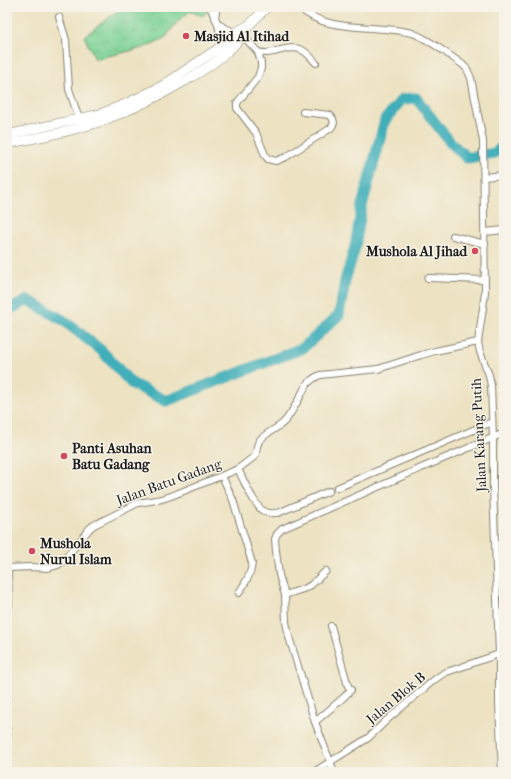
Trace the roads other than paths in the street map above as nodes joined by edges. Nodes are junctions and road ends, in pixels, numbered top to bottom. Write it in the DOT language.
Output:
graph roads {
  1 [pos="210,7"];
  2 [pos="218,7"];
  3 [pos="267,7"];
  4 [pos="299,7"];
  5 [pos="59,17"];
  6 [pos="215,17"];
  7 [pos="218,24"];
  8 [pos="239,35"];
  9 [pos="223,50"];
  10 [pos="258,52"];
  11 [pos="316,63"];
  12 [pos="303,112"];
  13 [pos="80,123"];
  14 [pos="7,135"];
  15 [pos="7,144"];
  16 [pos="484,175"];
  17 [pos="504,175"];
  18 [pos="504,230"];
  19 [pos="485,232"];
  20 [pos="453,236"];
  21 [pos="485,244"];
  22 [pos="428,278"];
  23 [pos="485,280"];
  24 [pos="478,342"];
  25 [pos="492,422"];
  26 [pos="504,433"];
  27 [pos="493,438"];
  28 [pos="238,469"];
  29 [pos="222,476"];
  30 [pos="337,488"];
  31 [pos="329,491"];
  32 [pos="8,568"];
  33 [pos="326,571"];
  34 [pos="239,592"];
  35 [pos="285,595"];
  36 [pos="7,609"];
  37 [pos="330,626"];
  38 [pos="499,654"];
  39 [pos="501,702"];
  40 [pos="315,722"];
  41 [pos="7,729"];
  42 [pos="7,737"];
  43 [pos="330,762"];
  44 [pos="314,772"];
  45 [pos="334,772"];
  46 [pos="502,772"];
  1 -- 6 [label="street"];
  2 -- 6 [label="street"];
  3 -- 8 [label="highway"];
  4 -- 16 [label="street, Jalan Karang Putih"];
  5 -- 13 [label="street"];
  6 -- 7 [label="street"];
  7 -- 8 [label="street"];
  7 -- 9 [label="street"];
  8 -- 9 [label="highway"];
  8 -- 10 [label="street"];
  9 -- 13 [label="highway"];
  10 -- 11 [label="street"];
  10 -- 12 [label="street"];
  13 -- 14 [label="highway"];
  13 -- 15 [label="highway"];
  16 -- 17 [label="street"];
  16 -- 19 [label="street, Jalan Karang Putih"];
  18 -- 19 [label="street"];
  19 -- 21 [label="street, Jalan Karang Putih"];
  20 -- 21 [label="street"];
  21 -- 23 [label="street, Jalan Karang Putih"];
  22 -- 23 [label="street"];
  23 -- 24 [label="street, Jalan Karang Putih"];
  24 -- 25 [label="street, Jalan Karang Putih"];
  24 -- 28 [label="street, Jalan Batu Gadang"];
  25 -- 27 [label="street, Jalan Karang Putih"];
  25 -- 30 [label="street"];
  26 -- 27 [label="street"];
  27 -- 35 [label="street"];
  27 -- 38 [label="street, Jalan Karang Putih"];
  28 -- 29 [label="street, Jalan Batu Gadang"];
  28 -- 31 [label="street"];
  29 -- 32 [label="street, Jalan Batu Gadang"];
  29 -- 34 [label="street"];
  32 -- 36 [label="street"];
  33 -- 35 [label="street"];
  35 -- 40 [label="street"];
  37 -- 40 [label="street"];
  38 -- 39 [label="street, Jalan Karang Putih"];
  38 -- 43 [label="street, Jalan Blok B"];
  39 -- 46 [label="street, Jalan Karang Putih"];
  40 -- 43 [label="street"];
  41 -- 42 [label="street"];
  43 -- 44 [label="street, Jalan Blok B"];
  43 -- 45 [label="street"];
}
